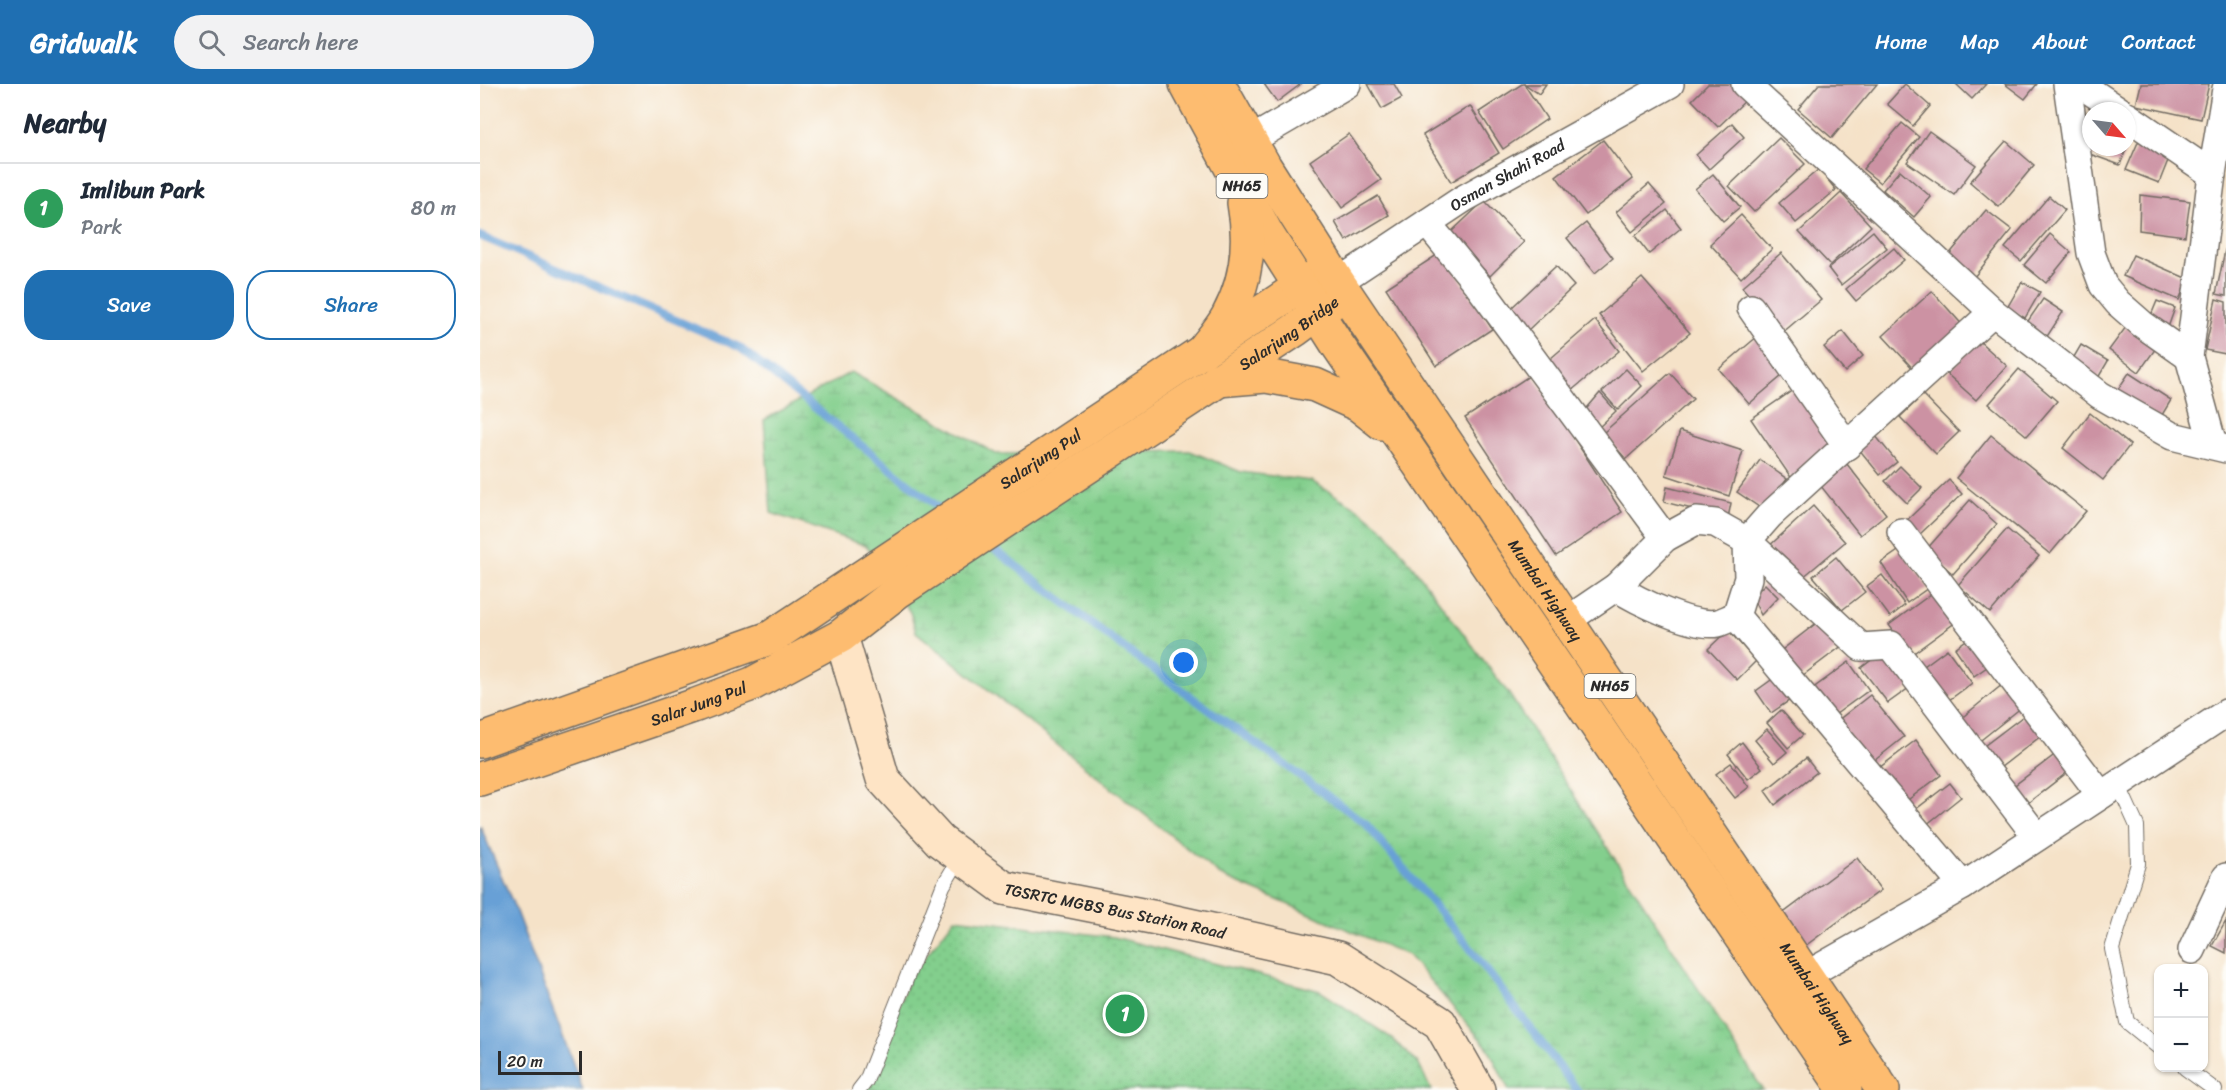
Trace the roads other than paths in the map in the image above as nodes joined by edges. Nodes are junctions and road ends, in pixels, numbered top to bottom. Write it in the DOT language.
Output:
graph roads {
  1 [pos="1186,84"];
  2 [pos="1218,84"];
  3 [pos="1347,84"];
  4 [pos="1670,84"];
  5 [pos="1745,84"];
  6 [pos="2067,84"];
  7 [pos="2080,84"];
  8 [pos="2226,89"];
  9 [pos="2107,102"];
  10 [pos="2136,122"];
  11 [pos="1251,140"];
  12 [pos="2212,174"];
  13 [pos="1240,183"];
  14 [pos="1427,223"];
  15 [pos="1341,278"];
  16 [pos="1300,286"];
  17 [pos="1751,308"];
  18 [pos="1993,312"];
  19 [pos="1317,314"];
  20 [pos="2189,357"];
  21 [pos="1209,367"];
  22 [pos="1398,435"];
  23 [pos="1847,446"];
  24 [pos="2220,447"];
  25 [pos="1900,532"];
  26 [pos="1665,538"];
  27 [pos="1747,541"];
  28 [pos="888,579"];
  29 [pos="1616,587"];
  30 [pos="1736,616"];
  31 [pos="1566,621"];
  32 [pos="841,636"];
  33 [pos="2226,713"];
  34 [pos="480,741"];
  35 [pos="480,779"];
  36 [pos="2109,790"];
  37 [pos="2037,837"];
  38 [pos="961,856"];
  39 [pos="2226,877"];
  40 [pos="1963,886"];
  41 [pos="2192,950"];
  42 [pos="1805,975"];
  43 [pos="1778,992"];
  44 [pos="2154,1044"];
  45 [pos="2190,1072"];
  46 [pos="859,1090"];
  47 [pos="1478,1090"];
  48 [pos="1845,1090"];
  49 [pos="1883,1090"];
  50 [pos="2215,1090"];
  1 -- 13 [label="main road, Mumbai Highway / NH65"];
  2 -- 11 [label="main road, Mumbai Highway / NH65"];
  3 -- 11 [label="street"];
  4 -- 14 [label="street, Osman Shahi Road"];
  5 -- 18 [label="street"];
  6 -- 20 [label="street"];
  7 -- 9 [label="street"];
  8 -- 12 [label="street"];
  10 -- 12 [label="street"];
  11 -- 15 [label="main road, Mumbai Highway / NH65"];
  12 -- 20 [label="street"];
  13 -- 16 [label="main road, Mumbai Highway / NH65"];
  13 -- 21 [label="main road"];
  14 -- 15 [label="street, Osman Shahi Road"];
  14 -- 26 [label="street"];
  15 -- 16 [label="main road, Salarjung Bridge"];
  15 -- 19 [label="main road, Salarjung Bridge"];
  15 -- 31 [label="main road, Mumbai Highway / NH65"];
  16 -- 19 [label="main road, Mumbai Highway / NH65"];
  16 -- 21 [label="main road, Salarjung Bridge"];
  17 -- 23 [label="street"];
  18 -- 23 [label="street"];
  18 -- 24 [label="street"];
  19 -- 21 [label="main road, Salarjung Bridge"];
  19 -- 22 [label="main road, Mumbai Highway / NH65"];
  20 -- 24 [label="street"];
  21 -- 22 [label="main road"];
  21 -- 28 [label="main road, Salarjung Pul"];
  22 -- 43 [label="main road, Mumbai Highway / NH65"];
  23 -- 27 [label="street"];
  25 -- 36 [label="street"];
  26 -- 27 [label="street"];
  26 -- 29 [label="street"];
  27 -- 30 [label="street"];
  27 -- 37 [label="street"];
  28 -- 32 [label="main road, Salar Jung Pul"];
  28 -- 34 [label="main road"];
  29 -- 30 [label="street"];
  29 -- 31 [label="street"];
  30 -- 40 [label="street"];
  31 -- 42 [label="main road, Mumbai Highway / NH65"];
  32 -- 35 [label="main road, Salar Jung Pul"];
  32 -- 38 [label="street, TGSRTC MGBS Bus Station Road"];
  33 -- 36 [label="street"];
  36 -- 37 [label="street"];
  36 -- 44 [label="lane"];
  37 -- 40 [label="street"];
  38 -- 46 [label="lane"];
  38 -- 47 [label="street, TGSRTC MGBS Bus Station Road"];
  39 -- 41 [label="street"];
  40 -- 42 [label="street"];
  42 -- 43 [label="street"];
  42 -- 49 [label="main road, Mumbai Highway / NH65"];
  43 -- 48 [label="main road, Mumbai Highway / NH65"];
  45 -- 50 [label="lane"];
}
